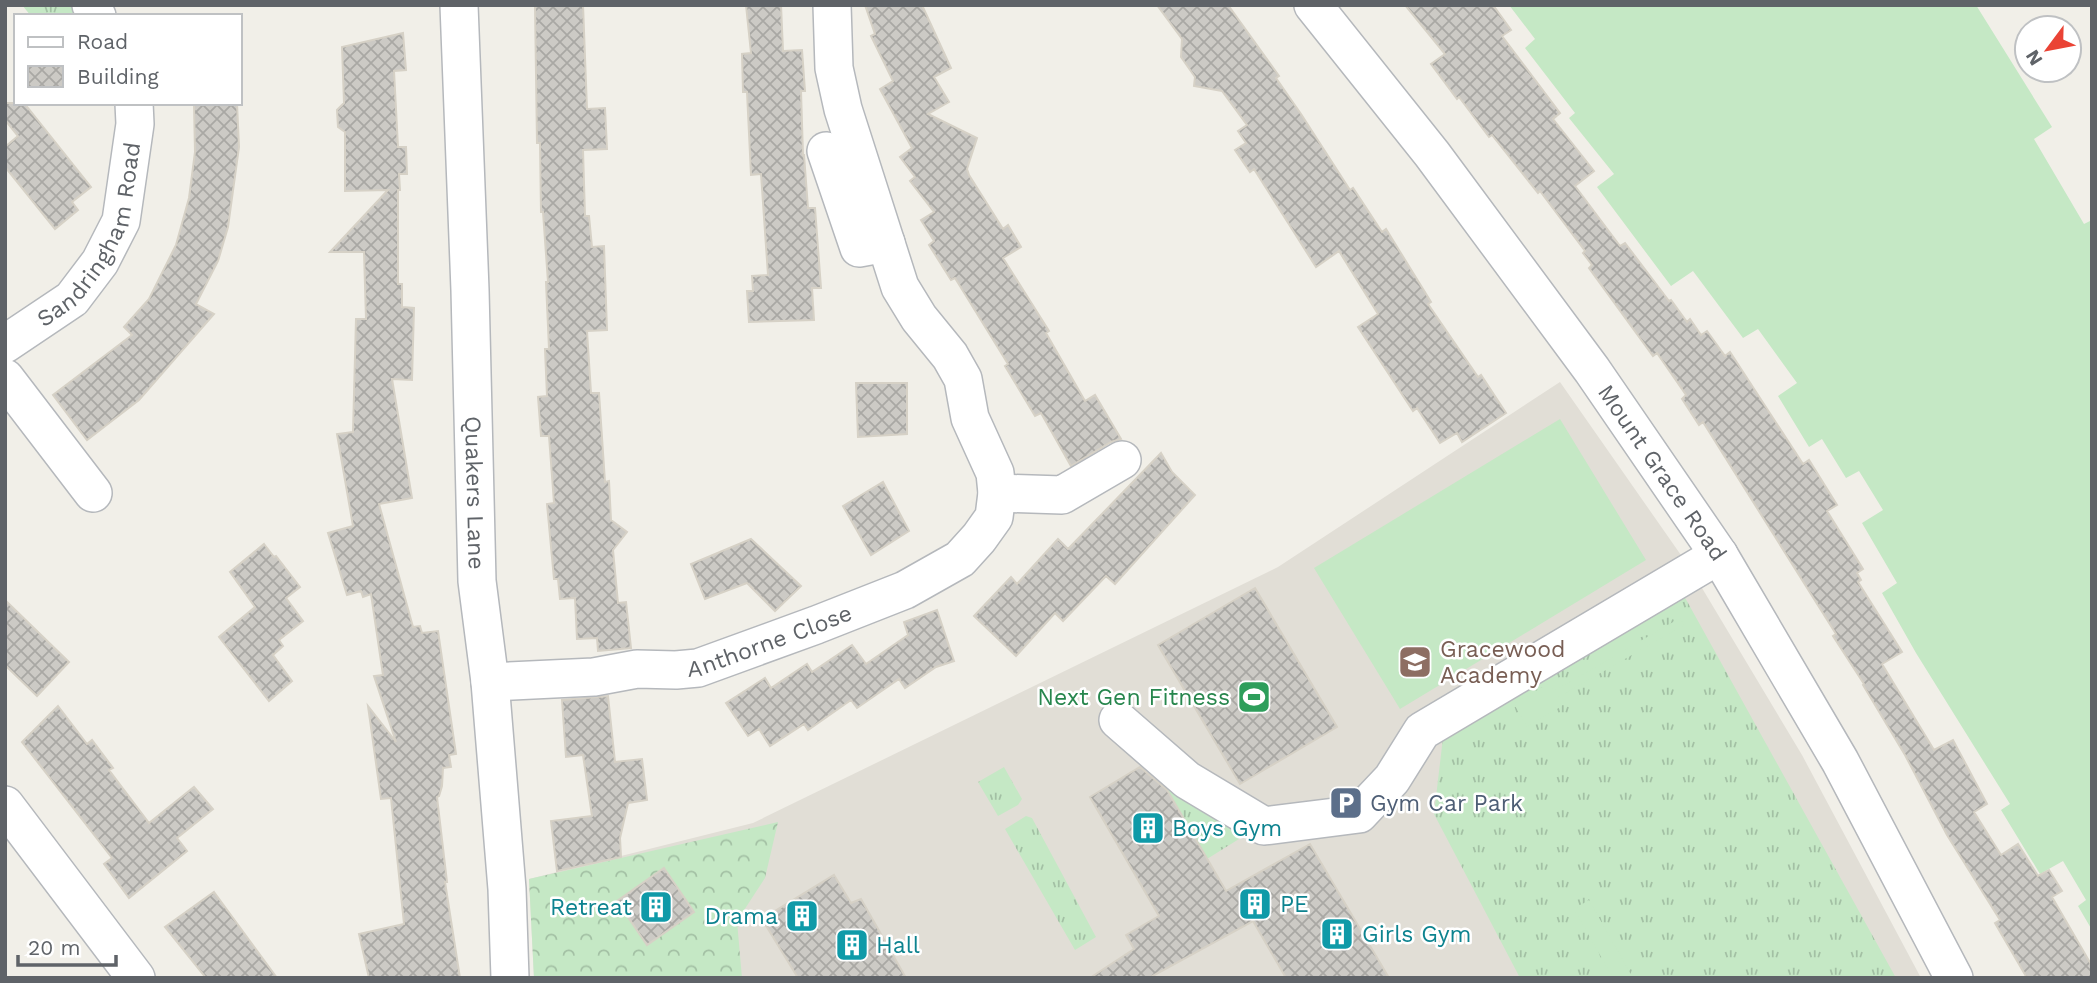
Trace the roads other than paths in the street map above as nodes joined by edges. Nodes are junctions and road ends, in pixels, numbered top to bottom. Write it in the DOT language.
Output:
graph roads {
  1 [pos="458,5"];
  2 [pos="832,5"];
  3 [pos="1313,5"];
  4 [pos="134,105"];
  5 [pos="826,151"];
  6 [pos="886,243"];
  7 [pos="5,344"];
  8 [pos="5,378"];
  9 [pos="1122,460"];
  10 [pos="93,493"];
  11 [pos="997,493"];
  12 [pos="1719,555"];
  13 [pos="490,682"];
  14 [pos="1118,720"];
  15 [pos="5,805"];
  16 [pos="133,977"];
  17 [pos="510,978"];
  18 [pos="1954,978"];
  1 -- 13 [label="street, Quakers Lane"];
  2 -- 6 [label="street, Anthorne Close"];
  3 -- 12 [label="street, Mount Grace Road"];
  4 -- 7 [label="street, Sandringham Road"];
  5 -- 6 [label="street"];
  6 -- 11 [label="street, Anthorne Close"];
  8 -- 10 [label="street"];
  9 -- 11 [label="street"];
  11 -- 13 [label="street, Anthorne Close"];
  12 -- 14 [label="street"];
  12 -- 18 [label="street, Mount Grace Road"];
  13 -- 17 [label="street, Quakers Lane"];
  15 -- 16 [label="street"];
}
